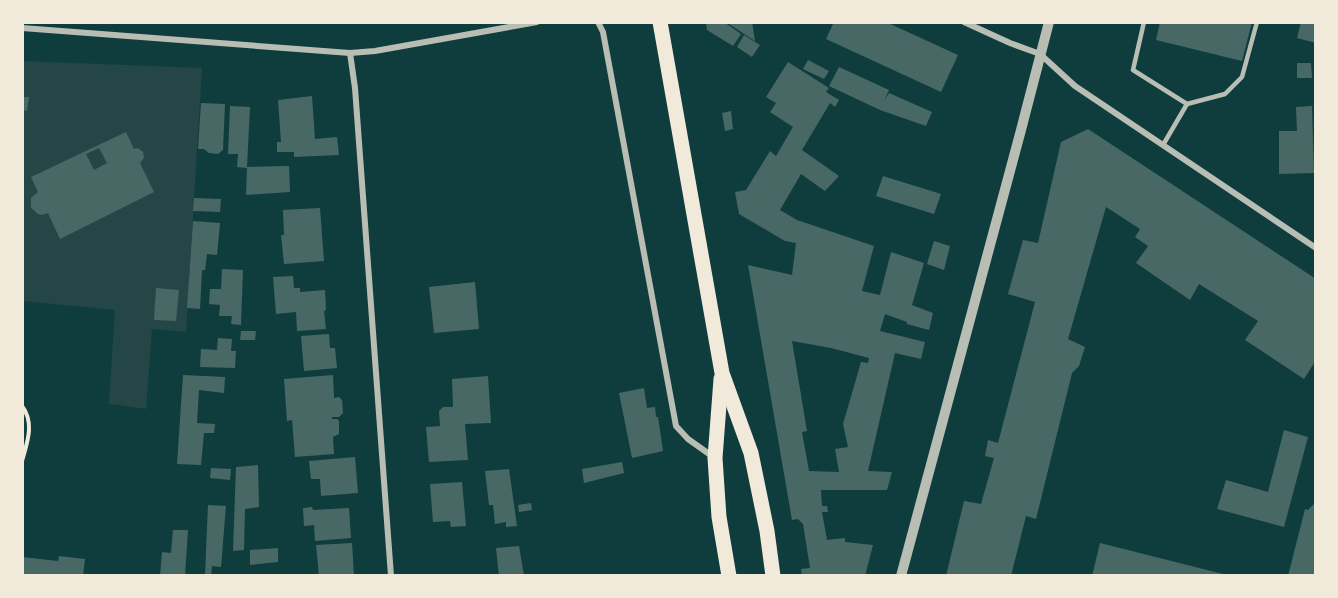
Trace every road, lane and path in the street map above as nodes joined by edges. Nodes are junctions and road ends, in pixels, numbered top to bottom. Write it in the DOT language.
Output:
graph roads {
  1 [pos="537,22"];
  2 [pos="598,22"];
  3 [pos="660,22"];
  4 [pos="963,22"];
  5 [pos="1049,22"];
  6 [pos="1144,22"];
  7 [pos="1257,22"];
  8 [pos="22,28"];
  9 [pos="350,53"];
  10 [pos="1040,54"];
  11 [pos="1187,104"];
  12 [pos="1163,145"];
  13 [pos="1316,248"];
  14 [pos="722,373"];
  15 [pos="22,406"];
  16 [pos="715,458"];
  17 [pos="22,461"];
  18 [pos="391,576"];
  19 [pos="729,576"];
  20 [pos="773,576"];
  21 [pos="901,576"];
  1 -- 9 [label="street"];
  2 -- 16 [label="street"];
  3 -- 14 [label="main road"];
  4 -- 10 [label="street"];
  5 -- 10 [label="street"];
  6 -- 11 [label="lane"];
  7 -- 11 [label="lane"];
  8 -- 9 [label="street"];
  9 -- 18 [label="street"];
  10 -- 12 [label="street"];
  10 -- 21 [label="street"];
  11 -- 12 [label="lane"];
  12 -- 13 [label="street"];
  14 -- 16 [label="main road"];
  14 -- 20 [label="main road"];
  15 -- 17 [label="path"];
  16 -- 19 [label="main road"];
}
